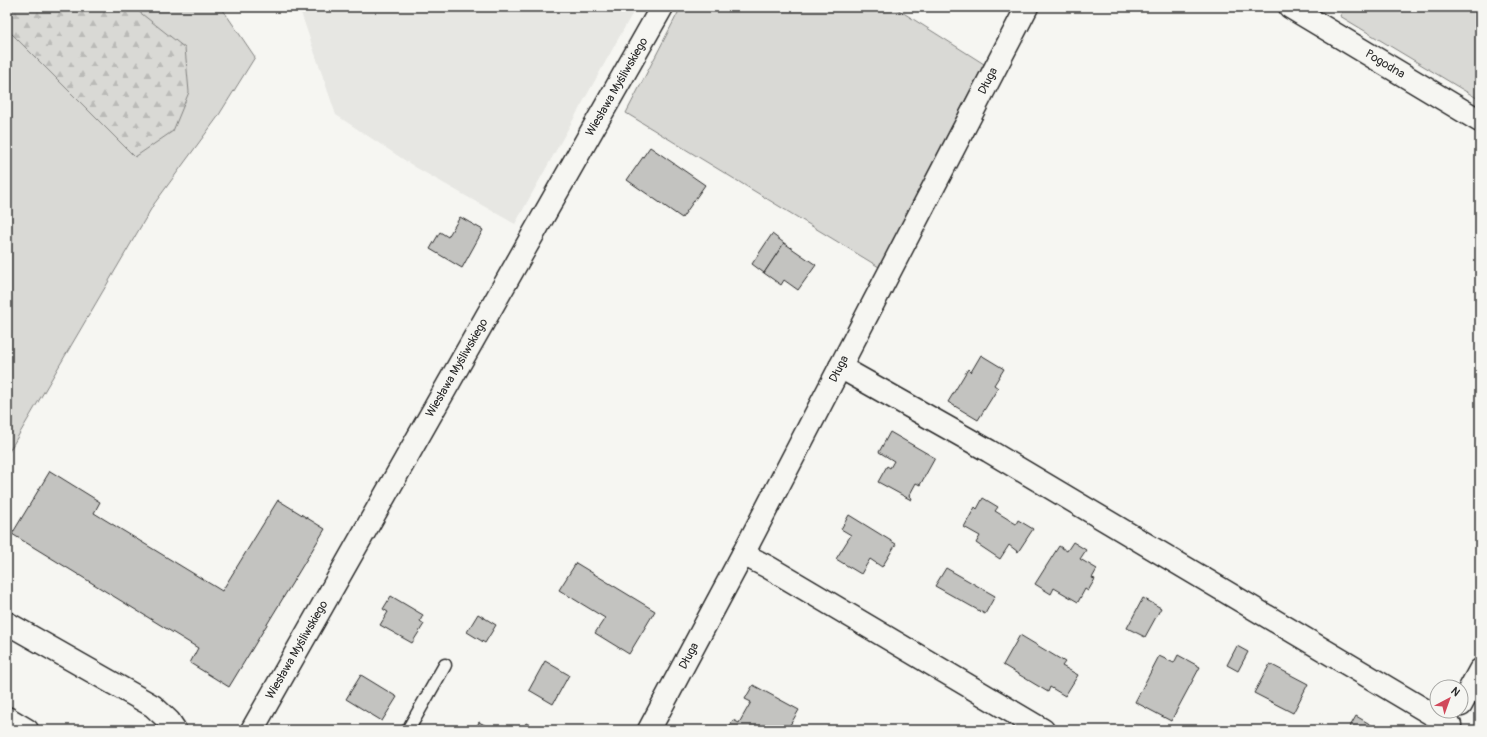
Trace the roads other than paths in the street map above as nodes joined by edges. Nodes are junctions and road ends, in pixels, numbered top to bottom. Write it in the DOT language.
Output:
graph roads {
  1 [pos="662,7"];
  2 [pos="1027,7"];
  3 [pos="1290,7"];
  4 [pos="1480,121"];
  5 [pos="840,367"];
  6 [pos="743,554"];
  7 [pos="7,623"];
  8 [pos="445,665"];
  9 [pos="1480,670"];
  10 [pos="1469,690"];
  11 [pos="7,718"];
  12 [pos="1452,722"];
  13 [pos="28,730"];
  14 [pos="175,730"];
  15 [pos="252,730"];
  16 [pos="408,730"];
  17 [pos="649,730"];
  18 [pos="1043,730"];
  1 -- 15 [label="street, Wiesława Myśliwskiego"];
  2 -- 5 [label="street, Długa"];
  3 -- 4 [label="street, Pogodna"];
  5 -- 6 [label="street, Długa"];
  5 -- 12 [label="street"];
  6 -- 17 [label="street, Długa"];
  6 -- 18 [label="street"];
  7 -- 14 [label="street"];
  8 -- 16 [label="lane"];
  9 -- 10 [label="street"];
  11 -- 13 [label="street"];
}
